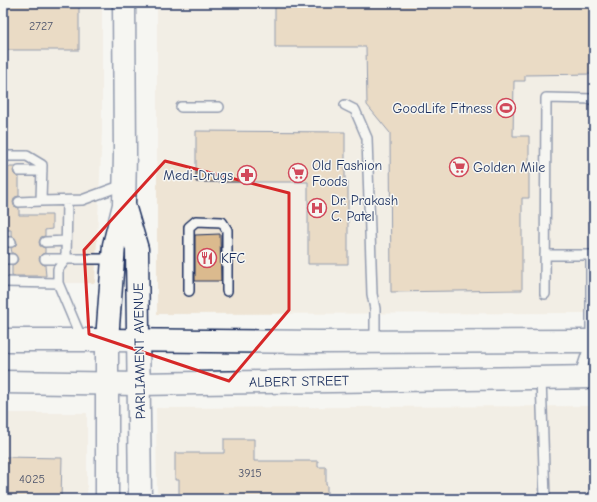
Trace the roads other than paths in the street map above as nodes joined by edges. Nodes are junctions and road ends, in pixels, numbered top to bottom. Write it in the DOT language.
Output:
graph roads {
  1 [pos="124,3"];
  2 [pos="594,99"];
  3 [pos="345,106"];
  4 [pos="219,107"];
  5 [pos="181,108"];
  6 [pos="3,156"];
  7 [pos="19,171"];
  8 [pos="42,171"];
  9 [pos="124,195"];
  10 [pos="42,201"];
  11 [pos="67,201"];
  12 [pos="19,202"];
  13 [pos="66,241"];
  14 [pos="45,242"];
  15 [pos="593,255"];
  16 [pos="545,256"];
  17 [pos="45,259"];
  18 [pos="66,259"];
  19 [pos="113,259"];
  20 [pos="3,282"];
  21 [pos="58,283"];
  22 [pos="227,291"];
  23 [pos="189,292"];
  24 [pos="545,294"];
  25 [pos="3,340"];
  26 [pos="82,340"];
  27 [pos="106,340"];
  28 [pos="138,340"];
  29 [pos="593,341"];
  30 [pos="376,342"];
  31 [pos="586,377"];
  32 [pos="541,378"];
  33 [pos="3,382"];
  34 [pos="107,384"];
  35 [pos="139,384"];
  36 [pos="107,499"];
  37 [pos="140,499"];
  38 [pos="545,499"];
  1 -- 9 [label="main road, PARLIAMENT AVENUE"];
  2 -- 16 [label="lane"];
  3 -- 30 [label="lane"];
  4 -- 5 [label="lane"];
  6 -- 8 [label="lane"];
  7 -- 8 [label="lane"];
  8 -- 10 [label="lane"];
  9 -- 11 [label="lane"];
  9 -- 19 [label="main road, PARLIAMENT AVENUE"];
  9 -- 28 [label="main road, PARLIAMENT AVENUE"];
  10 -- 11 [label="lane"];
  10 -- 12 [label="lane"];
  11 -- 13 [label="lane"];
  13 -- 14 [label="lane"];
  13 -- 18 [label="lane"];
  15 -- 16 [label="lane"];
  15 -- 29 [label="lane"];
  16 -- 24 [label="lane"];
  17 -- 18 [label="lane"];
  18 -- 19 [label="lane"];
  18 -- 21 [label="lane"];
  19 -- 27 [label="main road, PARLIAMENT AVENUE"];
  20 -- 21 [label="lane"];
  21 -- 26 [label="lane"];
  22 -- 23 [label="lane"];
  25 -- 26 [label="main road"];
  26 -- 27 [label="main road"];
  27 -- 28 [label="main road"];
  27 -- 34 [label="main road, PARLIAMENT AVENUE"];
  28 -- 30 [label="main road"];
  28 -- 35 [label="main road, PARLIAMENT AVENUE"];
  29 -- 30 [label="main road"];
  29 -- 31 [label="lane"];
  31 -- 32 [label="main road, ALBERT STREET"];
  32 -- 35 [label="main road, ALBERT STREET"];
  32 -- 38 [label="lane"];
  33 -- 34 [label="main road, ALBERT STREET"];
  34 -- 35 [label="main road, ALBERT STREET"];
  34 -- 36 [label="main road, PARLIAMENT AVENUE"];
  35 -- 37 [label="main road, PARLIAMENT AVENUE"];
}
